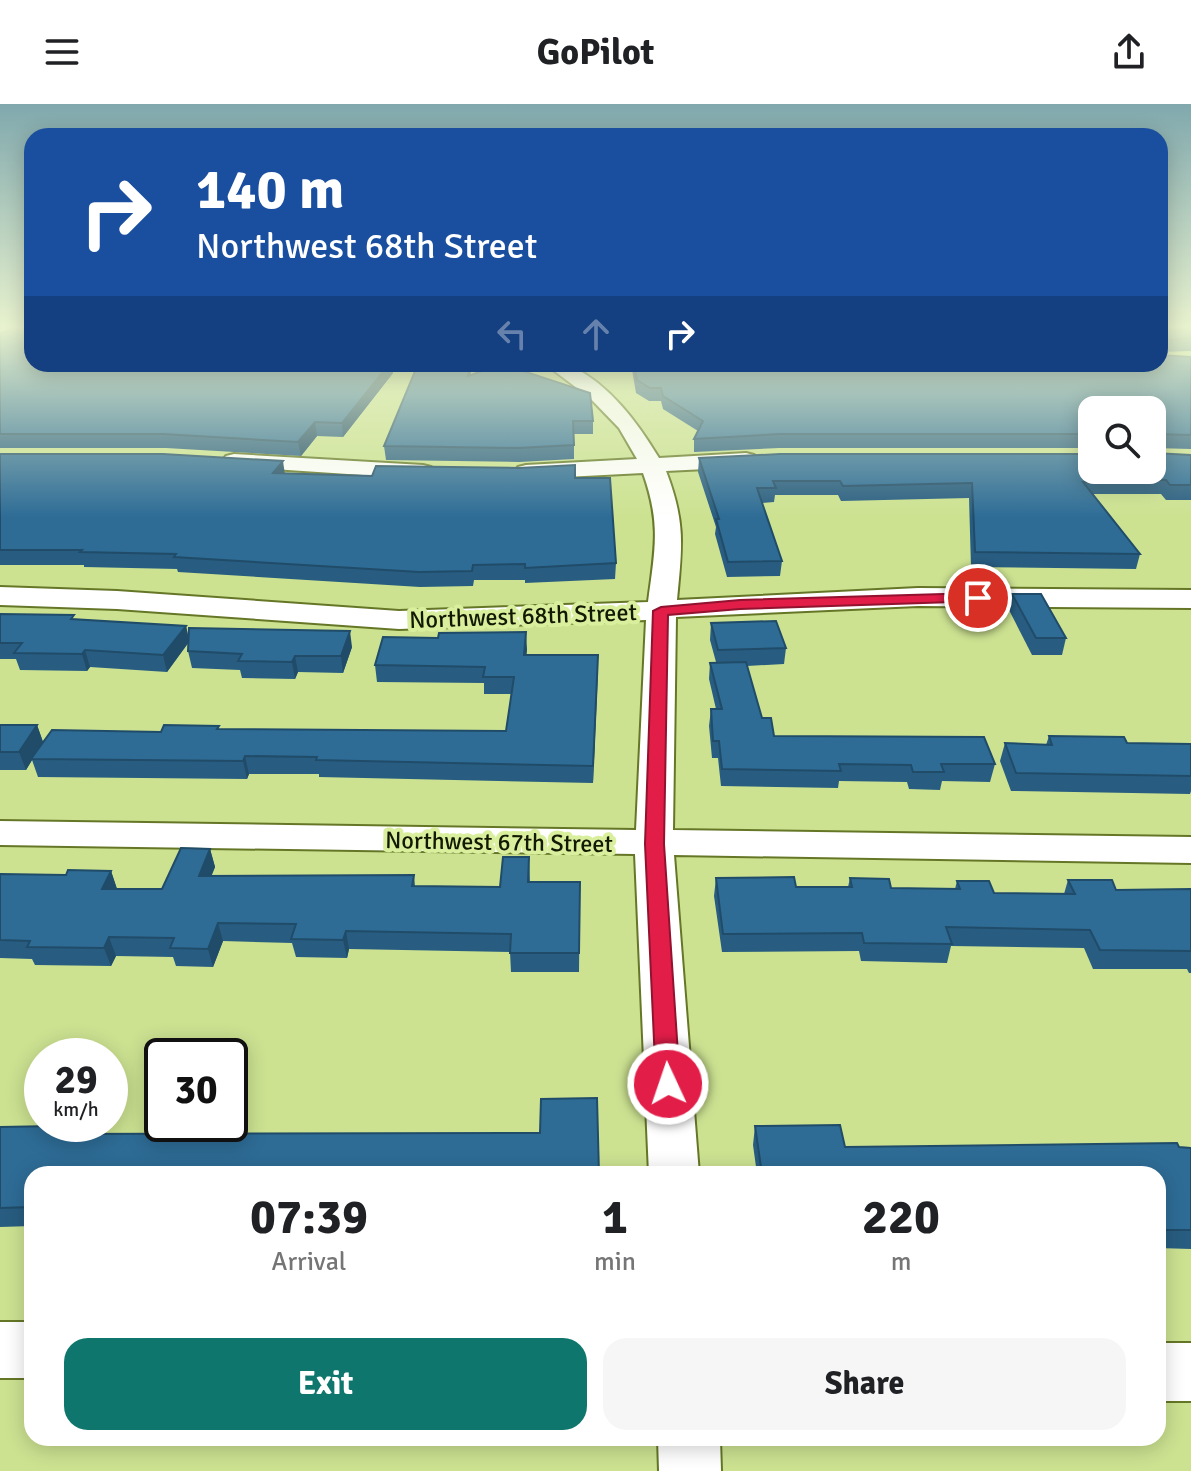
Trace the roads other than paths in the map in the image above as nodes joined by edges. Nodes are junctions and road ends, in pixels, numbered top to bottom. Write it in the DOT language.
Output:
graph roads {
  1 [pos="590,389"];
  2 [pos="764,459"];
  3 [pos="215,460"];
  4 [pos="652,465"];
  5 [pos="445,472"];
  6 [pos="507,472"];
  7 [pos="0,596"];
  8 [pos="1191,599"];
  9 [pos="661,611"];
  10 [pos="0,833"];
  11 [pos="654,844"];
  12 [pos="1191,850"];
  13 [pos="674,1166"];
  14 [pos="0,1350"];
  15 [pos="24,1350"];
  16 [pos="1166,1372"];
  17 [pos="1191,1372"];
  18 [pos="689,1446"];
  19 [pos="690,1471"];
  1 -- 4 [label="street"];
  2 -- 4 [label="street"];
  3 -- 5 [label="street"];
  4 -- 6 [label="street"];
  4 -- 9 [label="street"];
  7 -- 9 [label="street, Northwest 68th Street"];
  8 -- 9 [label="street, Northwest 68th Street"];
  9 -- 11 [label="street"];
  10 -- 11 [label="street, Northwest 67th Street"];
  11 -- 12 [label="street, Northwest 67th Street"];
  11 -- 13 [label="street"];
  14 -- 15 [label="street"];
  16 -- 17 [label="street"];
  18 -- 19 [label="street"];
}
